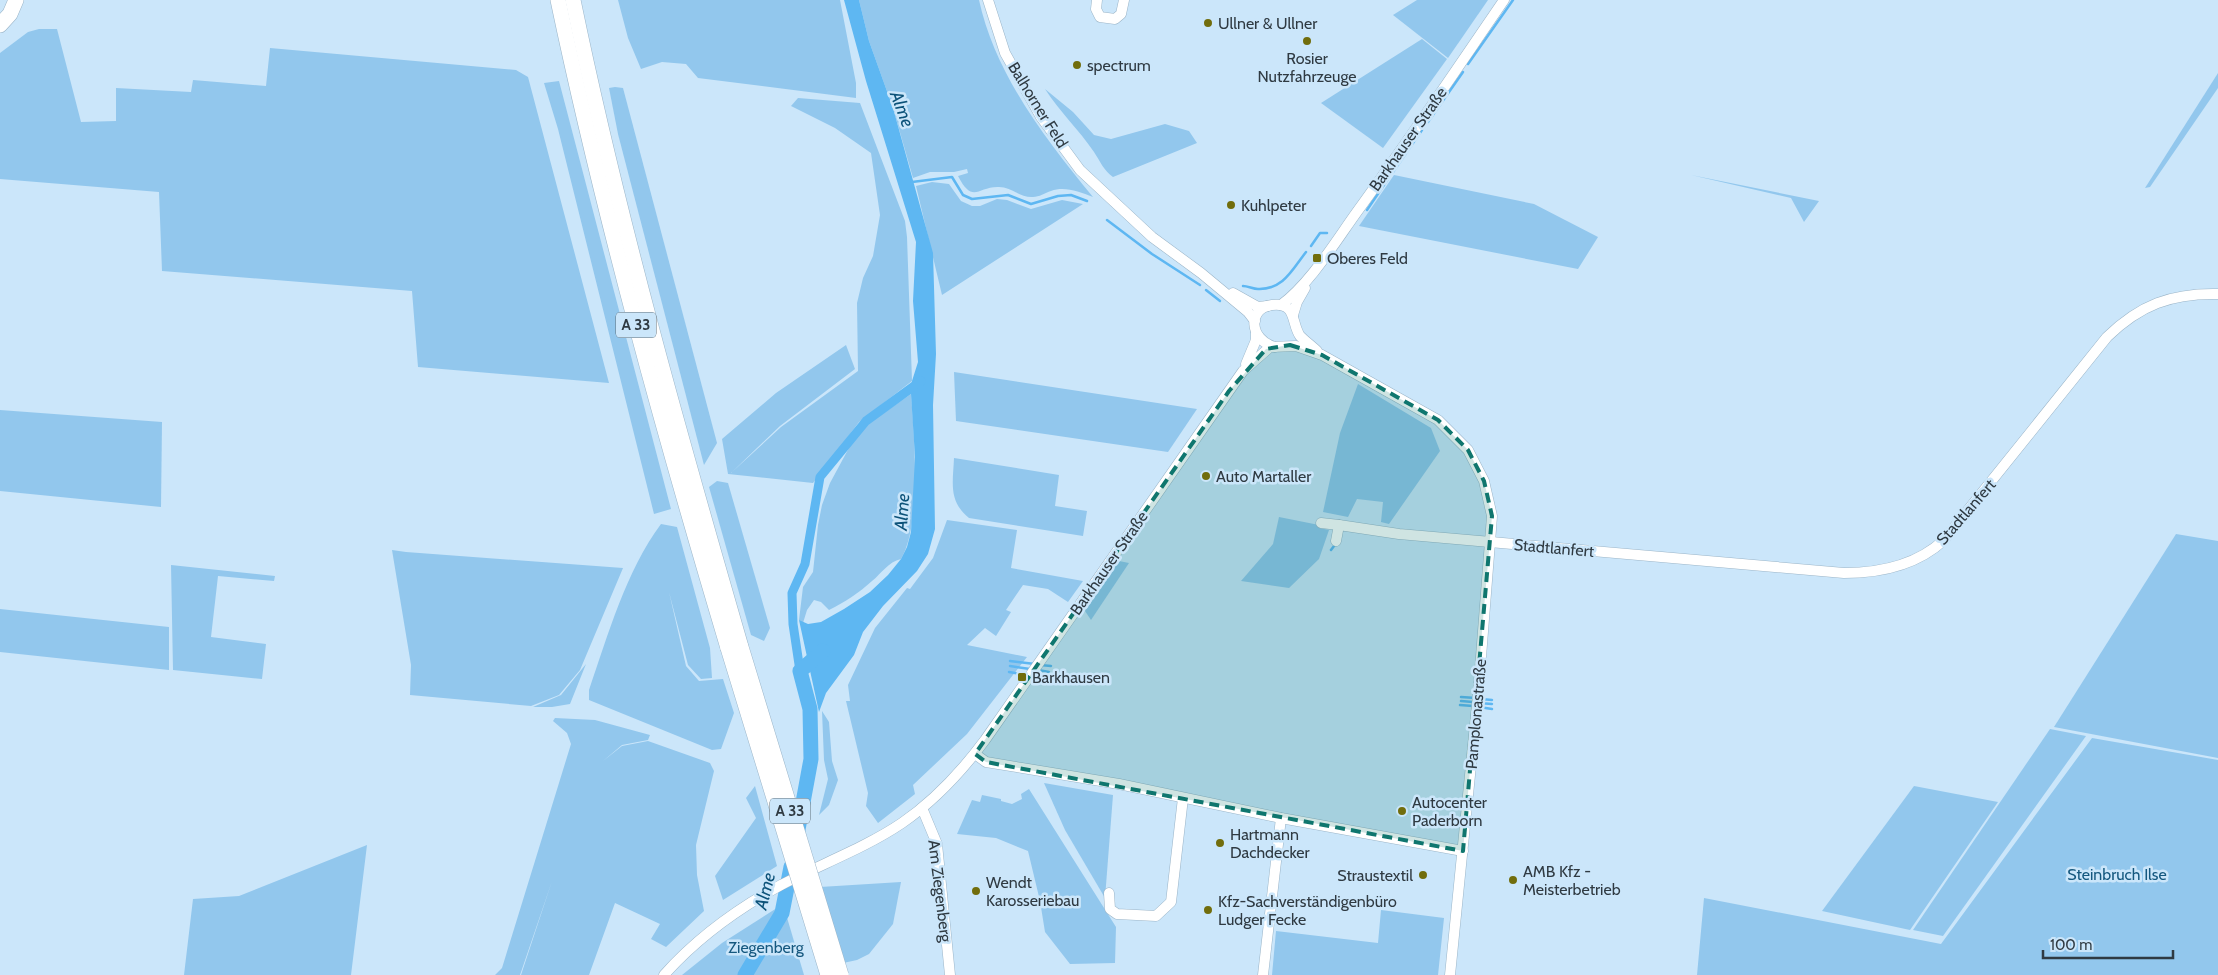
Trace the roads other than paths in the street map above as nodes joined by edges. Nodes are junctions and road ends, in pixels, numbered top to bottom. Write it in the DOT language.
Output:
graph roads {
  1 [pos="16,0"];
  2 [pos="558,0"];
  3 [pos="573,0"];
  4 [pos="988,0"];
  5 [pos="1097,0"];
  6 [pos="1124,0"];
  7 [pos="1504,0"];
  8 [pos="0,25"];
  9 [pos="1201,273"];
  10 [pos="1310,276"];
  11 [pos="2218,294"];
  12 [pos="1281,305"];
  13 [pos="1268,306"];
  14 [pos="1293,315"];
  15 [pos="1255,320"];
  16 [pos="1296,325"];
  17 [pos="1256,333"];
  18 [pos="1279,346"];
  19 [pos="1322,355"];
  20 [pos="1243,371"];
  21 [pos="1321,523"];
  22 [pos="1339,525"];
  23 [pos="1336,540"];
  24 [pos="1490,542"];
  25 [pos="734,647"];
  26 [pos="975,754"];
  27 [pos="1183,798"];
  28 [pos="922,808"];
  29 [pos="1281,818"];
  30 [pos="1463,851"];
  31 [pos="1110,893"];
  32 [pos="664,975"];
  33 [pos="828,975"];
  34 [pos="841,975"];
  35 [pos="950,975"];
  36 [pos="1263,975"];
  37 [pos="1450,975"];
  1 -- 8 [label="highway"];
  2 -- 25 [label="highway, A 33"];
  3 -- 25 [label="highway, A 33"];
  4 -- 9 [label="street, Balhorner Feld"];
  5 -- 6 [label="street"];
  7 -- 10 [label="street, Barkhauser Straße"];
  9 -- 13 [label="street, Balhorner Feld"];
  9 -- 15 [label="street, Balhorner Feld"];
  10 -- 12 [label="street, Barkhauser Straße"];
  10 -- 14 [label="street, Barkhauser Straße"];
  11 -- 24 [label="street, Stadtlanfert"];
  12 -- 13 [label="street"];
  12 -- 14 [label="street"];
  13 -- 15 [label="street"];
  14 -- 16 [label="street"];
  15 -- 17 [label="street"];
  16 -- 18 [label="street"];
  16 -- 19 [label="street"];
  17 -- 18 [label="street"];
  17 -- 20 [label="street, Barkhauser Straße"];
  18 -- 19 [label="street"];
  18 -- 20 [label="street, Barkhauser Straße"];
  19 -- 24 [label="street, Pamplonastraße"];
  20 -- 26 [label="street, Barkhauser Straße"];
  21 -- 22 [label="street"];
  22 -- 23 [label="street"];
  22 -- 24 [label="street"];
  24 -- 30 [label="street, Pamplonastraße"];
  25 -- 33 [label="highway, A 33, bridge"];
  25 -- 34 [label="highway, A 33, bridge"];
  26 -- 27 [label="street"];
  26 -- 28 [label="street, Barkhauser Straße"];
  27 -- 29 [label="street"];
  27 -- 31 [label="street"];
  28 -- 32 [label="street, Barkhauser Straße, bridge"];
  28 -- 35 [label="street, Am Ziegenberg"];
  29 -- 30 [label="street"];
  29 -- 36 [label="street"];
  30 -- 37 [label="street, Pamplonastraße"];
}
